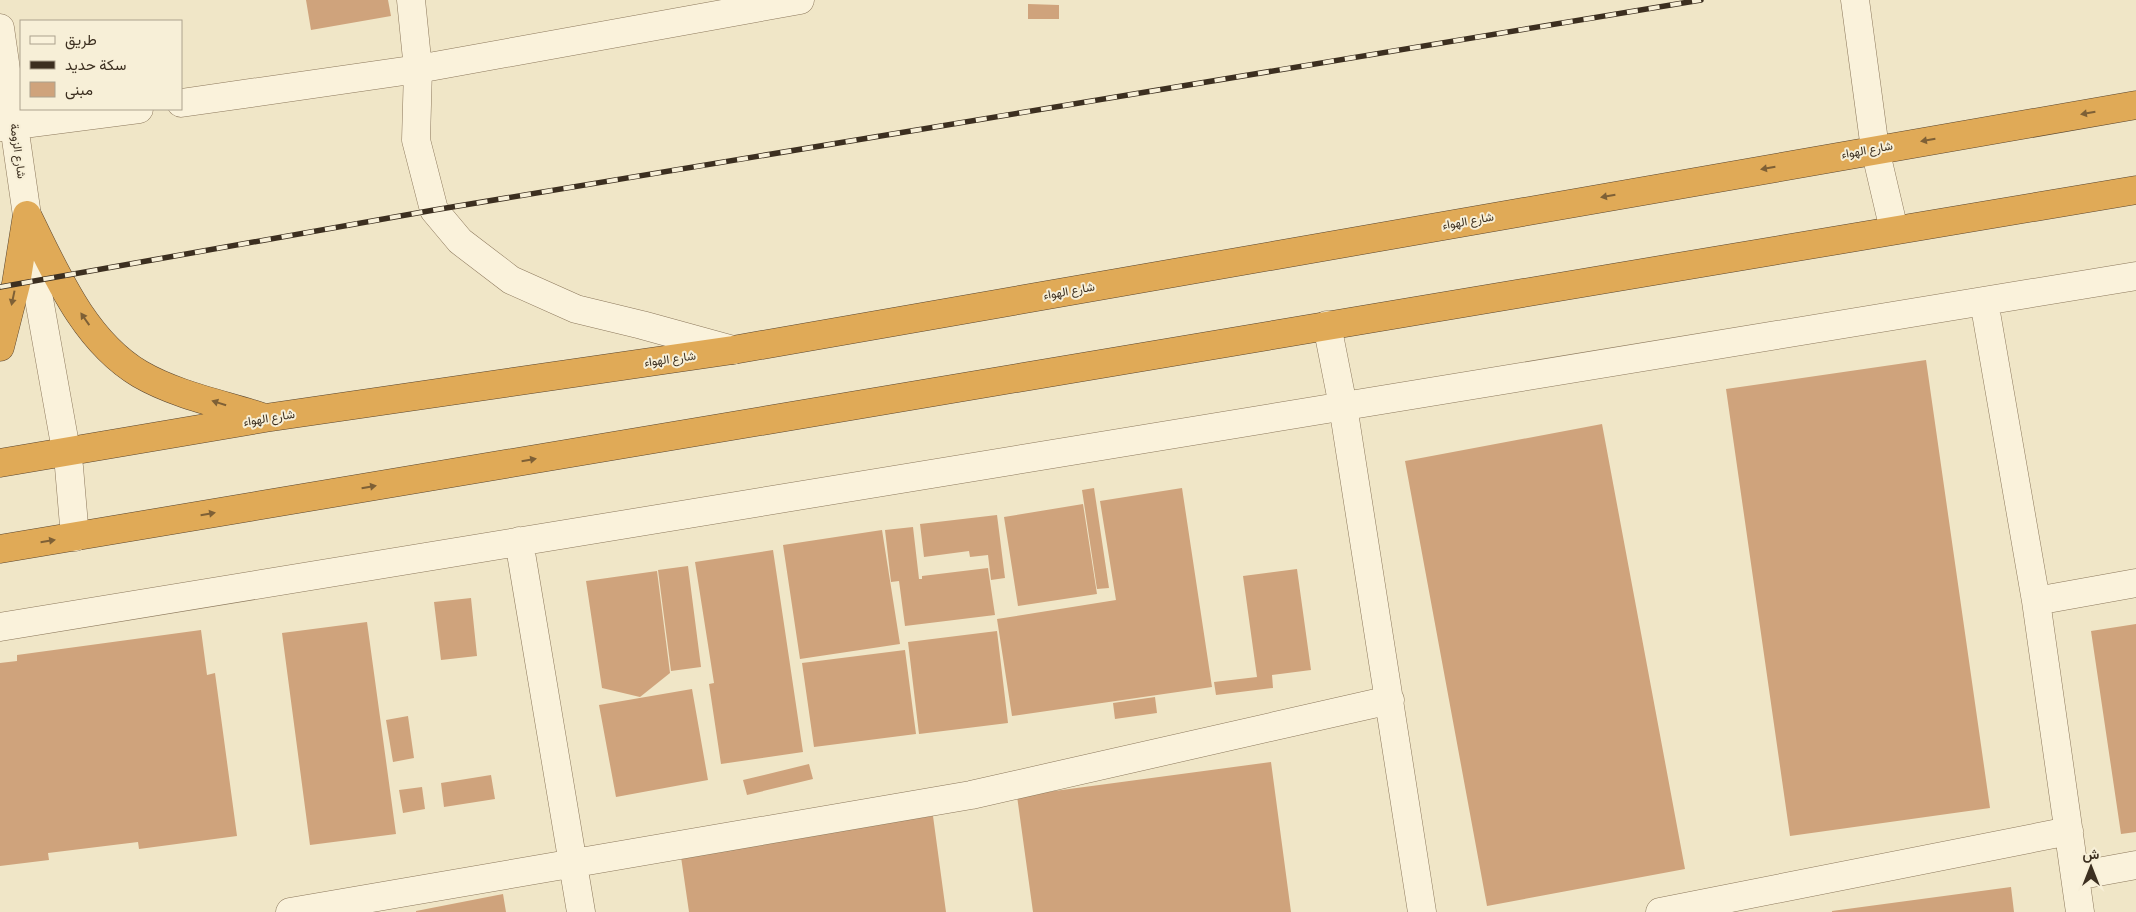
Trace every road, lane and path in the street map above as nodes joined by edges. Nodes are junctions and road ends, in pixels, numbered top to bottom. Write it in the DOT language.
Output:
graph roads {
  1 [pos="411,0"];
  2 [pos="800,0"];
  3 [pos="1855,0"];
  4 [pos="0,28"];
  5 [pos="418,70"];
  6 [pos="182,103"];
  7 [pos="2136,105"];
  8 [pos="132,110"];
  9 [pos="7,127"];
  10 [pos="1875,149"];
  11 [pos="2136,190"];
  12 [pos="27,215"];
  13 [pos="1894,230"];
  14 [pos="2136,276"];
  15 [pos="1984,301"];
  16 [pos="1327,325"];
  17 [pos="0,347"];
  18 [pos="733,350"];
  19 [pos="1343,406"];
  20 [pos="266,418"];
  21 [pos="66,453"];
  22 [pos="0,463"];
  23 [pos="75,537"];
  24 [pos="519,542"];
  25 [pos="0,549"];
  26 [pos="2136,583"];
  27 [pos="2036,601"];
  28 [pos="0,627"];
  29 [pos="1390,700"];
  30 [pos="2069,831"];
  31 [pos="574,865"];
  32 [pos="2136,865"];
  33 [pos="2076,876"];
  34 [pos="290,912"];
  35 [pos="581,912"];
  36 [pos="1422,912"];
  37 [pos="1660,912"];
  38 [pos="2080,912"];
  1 -- 5 [label="street"];
  2 -- 5 [label="street"];
  3 -- 10 [label="street"];
  4 -- 9 [label="street, شارع الزومة"];
  5 -- 6 [label="street"];
  5 -- 18 [label="street"];
  7 -- 10 [label="highway, شارع الهواء, one-way"];
  8 -- 9 [label="street"];
  9 -- 12 [label="street, شارع الزومة"];
  10 -- 13 [label="street"];
  10 -- 18 [label="highway, شارع الهواء, one-way"];
  11 -- 13 [label="highway"];
  12 -- 17 [label="highway, one-way"];
  20 -- 12 [label="highway, one-way"];
  12 -- 21 [label="street, شارع الزومة"];
  13 -- 16 [label="highway"];
  14 -- 15 [label="street"];
  15 -- 19 [label="street"];
  15 -- 27 [label="street"];
  16 -- 19 [label="street"];
  23 -- 16 [label="highway, one-way"];
  18 -- 20 [label="highway, شارع الهواء"];
  19 -- 24 [label="street"];
  19 -- 29 [label="street"];
  20 -- 21 [label="highway, شارع الهواء"];
  21 -- 22 [label="highway, شارع الهواء"];
  21 -- 23 [label="street, شارع الزومة"];
  25 -- 23 [label="highway, one-way"];
  24 -- 28 [label="street"];
  24 -- 31 [label="street"];
  26 -- 27 [label="street"];
  27 -- 30 [label="street"];
  29 -- 31 [label="street"];
  29 -- 36 [label="street"];
  30 -- 33 [label="street"];
  30 -- 37 [label="street"];
  31 -- 34 [label="street"];
  31 -- 35 [label="street"];
  32 -- 33 [label="street"];
  33 -- 38 [label="street"];
}
